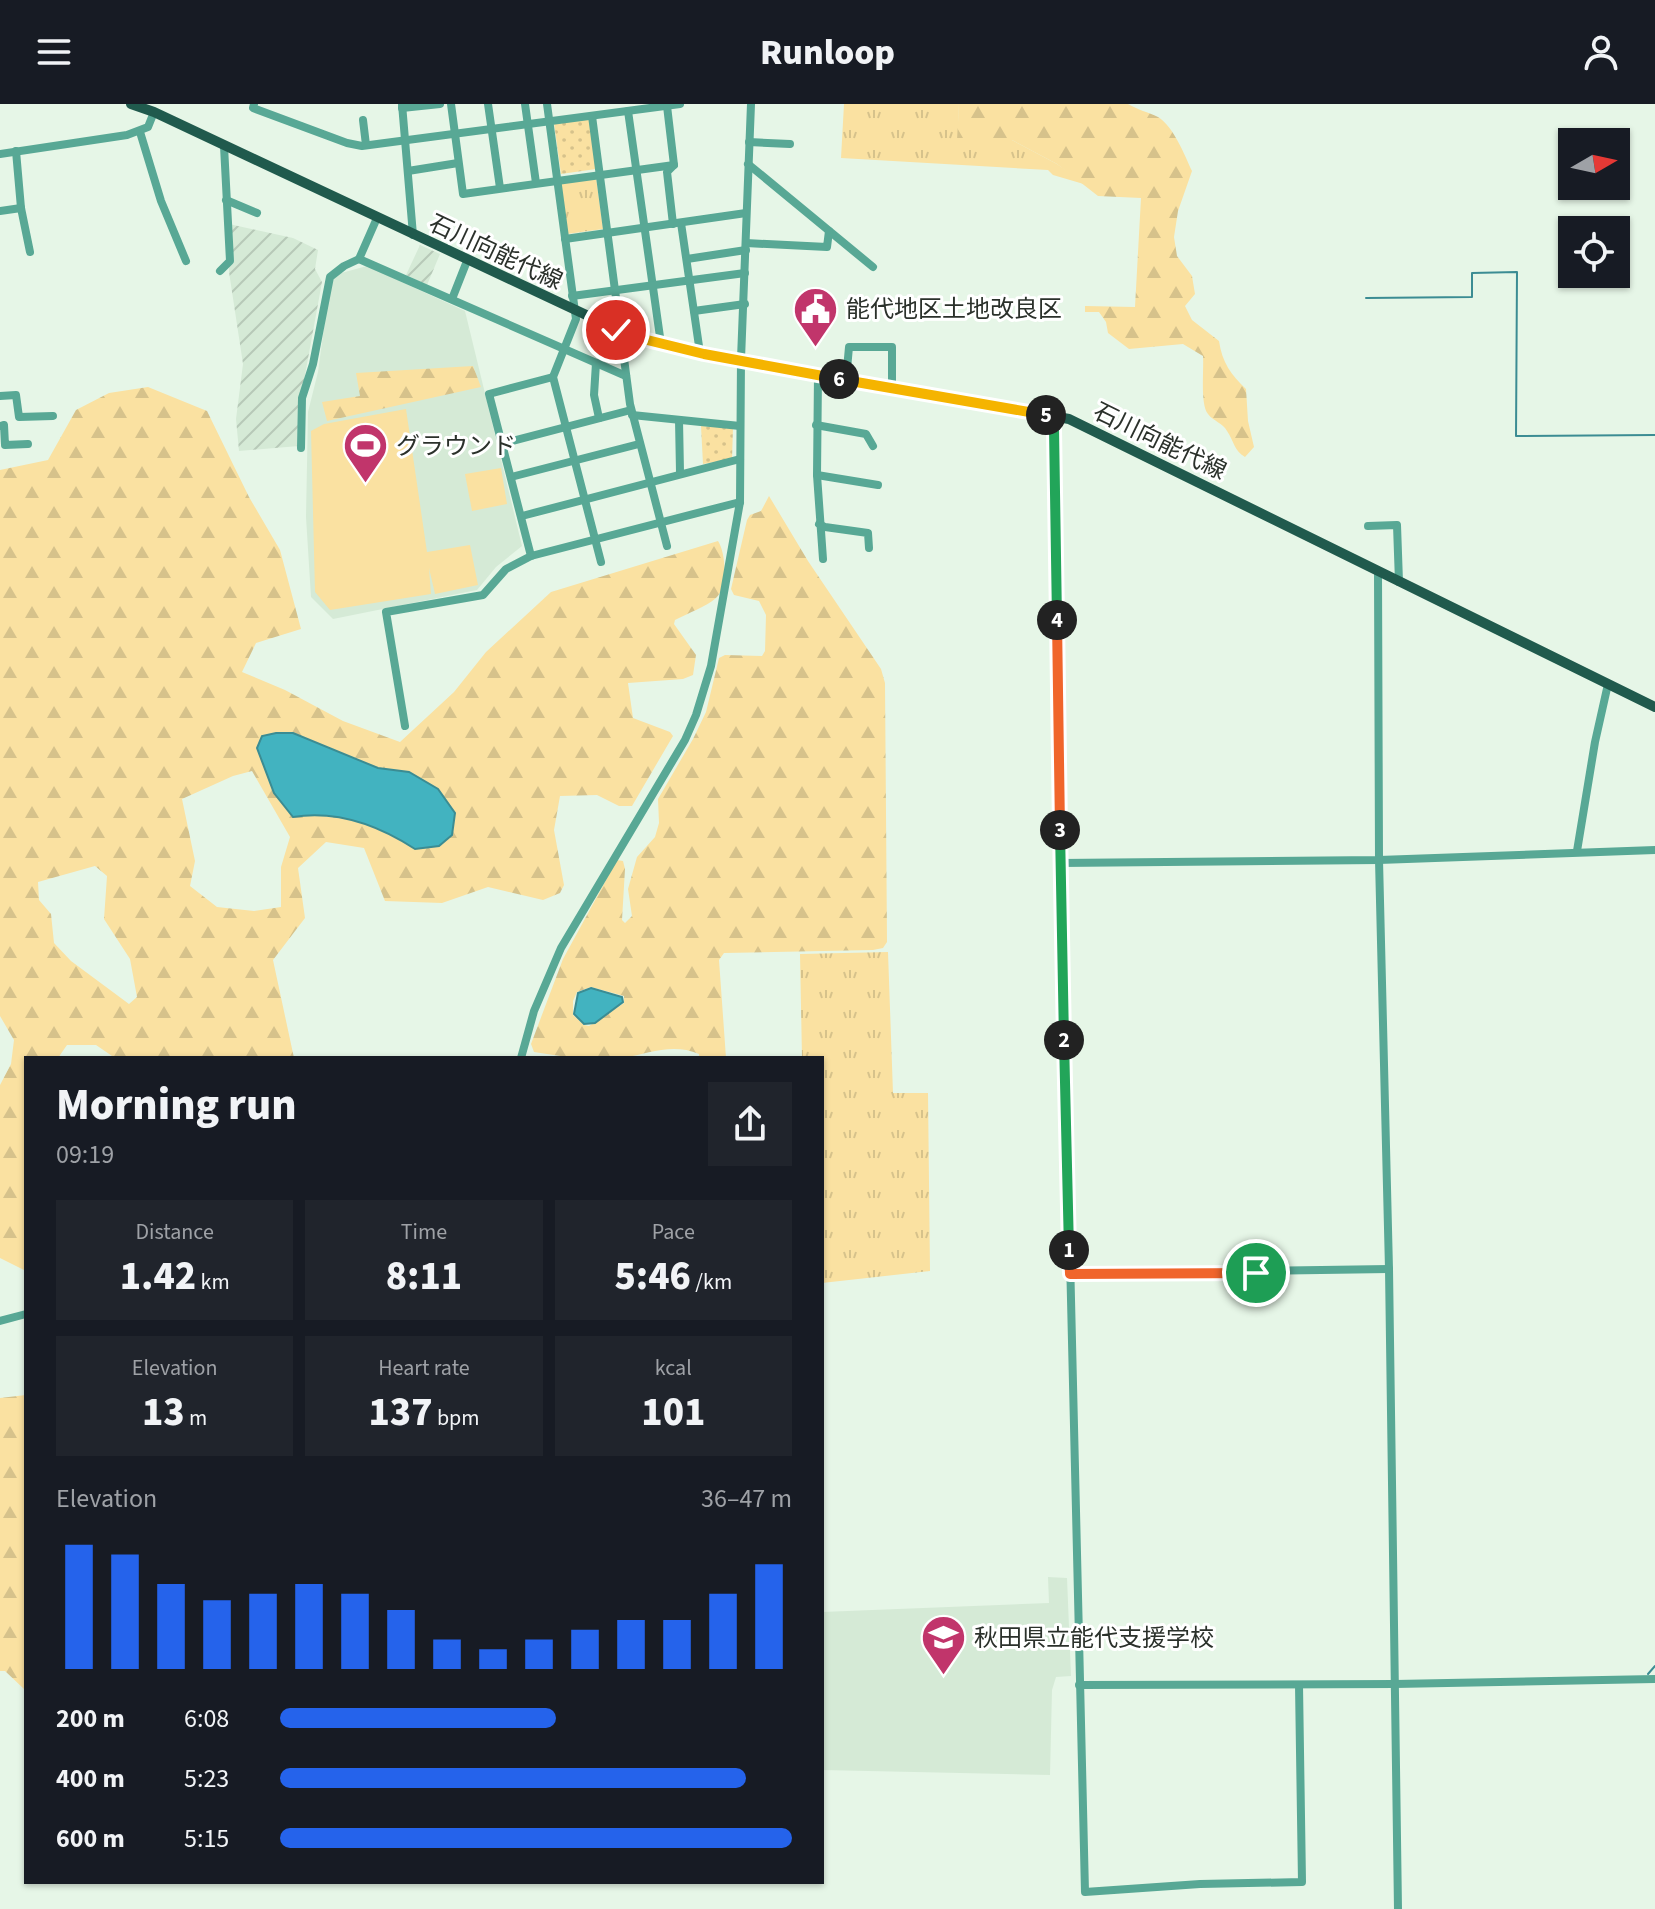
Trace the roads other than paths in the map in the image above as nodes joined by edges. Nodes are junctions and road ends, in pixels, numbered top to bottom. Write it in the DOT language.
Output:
graph roads {
  1 [pos="131,104"];
  2 [pos="254,104"];
  3 [pos="440,104"];
  4 [pos="451,104"];
  5 [pos="488,104"];
  6 [pos="525,104"];
  7 [pos="547,104"];
  8 [pos="680,104"];
  9 [pos="751,104"];
  10 [pos="402,106"];
  11 [pos="667,106"];
  12 [pos="635,108"];
  13 [pos="154,112"];
  14 [pos="592,116"];
  15 [pos="363,120"];
  16 [pos="550,121"];
  17 [pos="527,125"];
  18 [pos="492,130"];
  19 [pos="140,132"];
  20 [pos="455,135"];
  21 [pos="405,140"];
  22 [pos="749,142"];
  23 [pos="790,144"];
  24 [pos="366,145"];
  25 [pos="224,146"];
  26 [pos="16,151"];
  27 [pos="0,154"];
  28 [pos="458,163"];
  29 [pos="748,164"];
  30 [pos="674,165"];
  31 [pos="636,170"];
  32 [pos="408,171"];
  33 [pos="599,174"];
  34 [pos="557,180"];
  35 [pos="536,183"];
  36 [pos="500,188"];
  37 [pos="226,200"];
  38 [pos="21,208"];
  39 [pos="0,211"];
  40 [pos="257,213"];
  41 [pos="746,213"];
  42 [pos="377,218"];
  43 [pos="677,223"];
  44 [pos="643,228"];
  45 [pos="829,231"];
  46 [pos="608,232"];
  47 [pos="413,235"];
  48 [pos="565,239"];
  49 [pos="746,246"];
  50 [pos="30,252"];
  51 [pos="359,259"];
  52 [pos="687,259"];
  53 [pos="186,261"];
  54 [pos="467,261"];
  55 [pos="873,267"];
  56 [pos="220,271"];
  57 [pos="745,273"];
  58 [pos="690,282"];
  59 [pos="652,287"];
  60 [pos="616,291"];
  61 [pos="572,296"];
  62 [pos="452,299"];
  63 [pos="745,304"];
  64 [pos="573,310"];
  65 [pos="694,311"];
  66 [pos="621,332"];
  67 [pos="661,344"];
  68 [pos="563,348"];
  69 [pos="700,353"];
  70 [pos="741,359"];
  71 [pos="596,363"];
  72 [pos="818,375"];
  73 [pos="626,376"];
  74 [pos="553,377"];
  75 [pos="846,380"];
  76 [pos="892,387"];
  77 [pos="0,396"];
  78 [pos="632,412"];
  79 [pos="53,416"];
  80 [pos="1051,416"];
  81 [pos="599,418"];
  82 [pos="679,420"];
  83 [pos="816,425"];
  84 [pos="0,426"];
  85 [pos="740,426"];
  86 [pos="566,427"];
  87 [pos="28,444"];
  88 [pos="501,444"];
  89 [pos="639,444"];
  90 [pos="873,446"];
  91 [pos="301,448"];
  92 [pos="740,459"];
  93 [pos="575,460"];
  94 [pos="680,472"];
  95 [pos="817,475"];
  96 [pos="511,477"];
  97 [pos="650,481"];
  98 [pos="878,485"];
  99 [pos="586,498"];
  100 [pos="740,502"];
  101 [pos="522,516"];
  102 [pos="660,523"];
  103 [pos="819,524"];
  104 [pos="1368,526"];
  105 [pos="596,540"];
  106 [pos="667,546"];
  107 [pos="869,548"];
  108 [pos="531,556"];
  109 [pos="823,559"];
  110 [pos="601,562"];
  111 [pos="1378,572"];
  112 [pos="1399,582"];
  113 [pos="1608,684"];
  114 [pos="1655,707"];
  115 [pos="405,726"];
  116 [pos="1655,850"];
  117 [pos="1577,851"];
  118 [pos="1379,860"];
  119 [pos="1060,863"];
  120 [pos="522,1056"];
  121 [pos="1389,1269"];
  122 [pos="1070,1274"];
  123 [pos="24,1315"];
  124 [pos="0,1321"];
  125 [pos="1655,1679"];
  126 [pos="1395,1684"];
  127 [pos="1079,1685"];
  128 [pos="1299,1685"];
  129 [pos="1398,1909"];
  1 -- 13 [label="main road, 石川向能代線"];
  2 -- 24 [label="street"];
  3 -- 10 [label="street"];
  4 -- 20 [label="street"];
  5 -- 18 [label="street"];
  6 -- 17 [label="street"];
  7 -- 16 [label="street"];
  8 -- 11 [label="street"];
  9 -- 22 [label="street"];
  10 -- 21 [label="street"];
  11 -- 12 [label="street"];
  11 -- 30 [label="street"];
  12 -- 14 [label="street"];
  12 -- 31 [label="street"];
  13 -- 19 [label="street"];
  13 -- 25 [label="main road, 石川向能代線"];
  14 -- 16 [label="street"];
  14 -- 33 [label="street"];
  15 -- 24 [label="street"];
  16 -- 17 [label="street"];
  16 -- 34 [label="street"];
  17 -- 18 [label="street"];
  17 -- 35 [label="street"];
  18 -- 20 [label="street"];
  18 -- 36 [label="street"];
  19 -- 26 [label="street"];
  19 -- 53 [label="street"];
  20 -- 21 [label="street"];
  20 -- 28 [label="street"];
  21 -- 24 [label="street"];
  21 -- 32 [label="street"];
  22 -- 23 [label="street"];
  22 -- 29 [label="street"];
  25 -- 37 [label="street"];
  25 -- 42 [label="main road, 石川向能代線"];
  26 -- 27 [label="street"];
  26 -- 38 [label="street"];
  28 -- 32 [label="street"];
  28 -- 36 [label="street"];
  29 -- 41 [label="street"];
  29 -- 45 [label="street"];
  30 -- 31 [label="street"];
  30 -- 43 [label="street"];
  31 -- 33 [label="street"];
  31 -- 44 [label="street"];
  32 -- 47 [label="street"];
  33 -- 34 [label="street"];
  33 -- 46 [label="street"];
  34 -- 35 [label="street"];
  34 -- 48 [label="street"];
  35 -- 36 [label="street"];
  37 -- 40 [label="street"];
  37 -- 56 [label="street"];
  38 -- 39 [label="street"];
  38 -- 50 [label="street"];
  41 -- 43 [label="street"];
  41 -- 49 [label="street"];
  42 -- 47 [label="main road, 石川向能代線"];
  42 -- 51 [label="street"];
  43 -- 44 [label="street"];
  43 -- 52 [label="street"];
  44 -- 46 [label="street"];
  44 -- 59 [label="street"];
  45 -- 49 [label="street"];
  45 -- 55 [label="street"];
  46 -- 48 [label="street"];
  46 -- 60 [label="street"];
  47 -- 54 [label="main road, 石川向能代線"];
  48 -- 61 [label="street"];
  49 -- 52 [label="street"];
  49 -- 57 [label="street"];
  51 -- 62 [label="street"];
  51 -- 91 [label="street"];
  52 -- 58 [label="street"];
  54 -- 62 [label="street"];
  54 -- 64 [label="main road, 石川向能代線"];
  57 -- 58 [label="street"];
  57 -- 63 [label="street"];
  58 -- 59 [label="street"];
  58 -- 65 [label="street"];
  59 -- 60 [label="street"];
  59 -- 67 [label="street"];
  60 -- 61 [label="street"];
  60 -- 66 [label="street"];
  61 -- 64 [label="street"];
  62 -- 68 [label="street"];
  63 -- 65 [label="street"];
  63 -- 70 [label="street"];
  64 -- 66 [label="main road, 石川向能代線"];
  64 -- 68 [label="street"];
  65 -- 69 [label="street"];
  66 -- 67 [label="main road, 石川向能代線"];
  66 -- 73 [label="street"];
  67 -- 69 [label="main road, 石川向能代線"];
  68 -- 71 [label="street"];
  68 -- 74 [label="street"];
  69 -- 70 [label="main road, 石川向能代線"];
  70 -- 72 [label="main road, 石川向能代線"];
  70 -- 85 [label="street"];
  71 -- 73 [label="street"];
  71 -- 81 [label="street"];
  72 -- 75 [label="main road, 石川向能代線"];
  72 -- 83 [label="street"];
  73 -- 78 [label="street"];
  74 -- 86 [label="street"];
  74 -- 88 [label="street"];
  75 -- 76 [label="main road, 石川向能代線"];
  75 -- 76 [label="street"];
  76 -- 80 [label="main road, 石川向能代線"];
  77 -- 79 [label="street"];
  78 -- 81 [label="street"];
  78 -- 82 [label="street"];
  78 -- 89 [label="street"];
  80 -- 111 [label="main road, 石川向能代線"];
  80 -- 119 [label="street"];
  81 -- 86 [label="street"];
  82 -- 85 [label="street"];
  82 -- 94 [label="street"];
  83 -- 90 [label="street"];
  83 -- 95 [label="street"];
  84 -- 87 [label="street"];
  85 -- 92 [label="street"];
  86 -- 88 [label="street"];
  86 -- 93 [label="street"];
  88 -- 96 [label="street"];
  89 -- 93 [label="street"];
  89 -- 97 [label="street"];
  92 -- 94 [label="street"];
  92 -- 100 [label="street"];
  93 -- 96 [label="street"];
  93 -- 99 [label="street"];
  94 -- 97 [label="street"];
  95 -- 98 [label="street"];
  95 -- 103 [label="street"];
  96 -- 101 [label="street"];
  97 -- 99 [label="street"];
  97 -- 102 [label="street"];
  99 -- 101 [label="street"];
  99 -- 105 [label="street"];
  100 -- 102 [label="street"];
  100 -- 120 [label="street"];
  101 -- 108 [label="street"];
  102 -- 105 [label="street"];
  102 -- 106 [label="street"];
  103 -- 107 [label="street"];
  103 -- 109 [label="street"];
  104 -- 112 [label="street"];
  105 -- 108 [label="street"];
  105 -- 110 [label="street"];
  108 -- 115 [label="street"];
  111 -- 112 [label="main road, 石川向能代線"];
  111 -- 118 [label="street"];
  112 -- 113 [label="main road, 石川向能代線"];
  113 -- 114 [label="main road, 石川向能代線"];
  113 -- 117 [label="street"];
  116 -- 117 [label="street"];
  117 -- 118 [label="street"];
  118 -- 119 [label="street"];
  118 -- 121 [label="street"];
  119 -- 122 [label="street"];
  121 -- 122 [label="street"];
  121 -- 126 [label="street"];
  122 -- 127 [label="street"];
  123 -- 124 [label="street"];
  125 -- 126 [label="street"];
  126 -- 128 [label="street"];
  126 -- 129 [label="street"];
  127 -- 128 [label="street"];
  127 -- 128 [label="street"];
}
